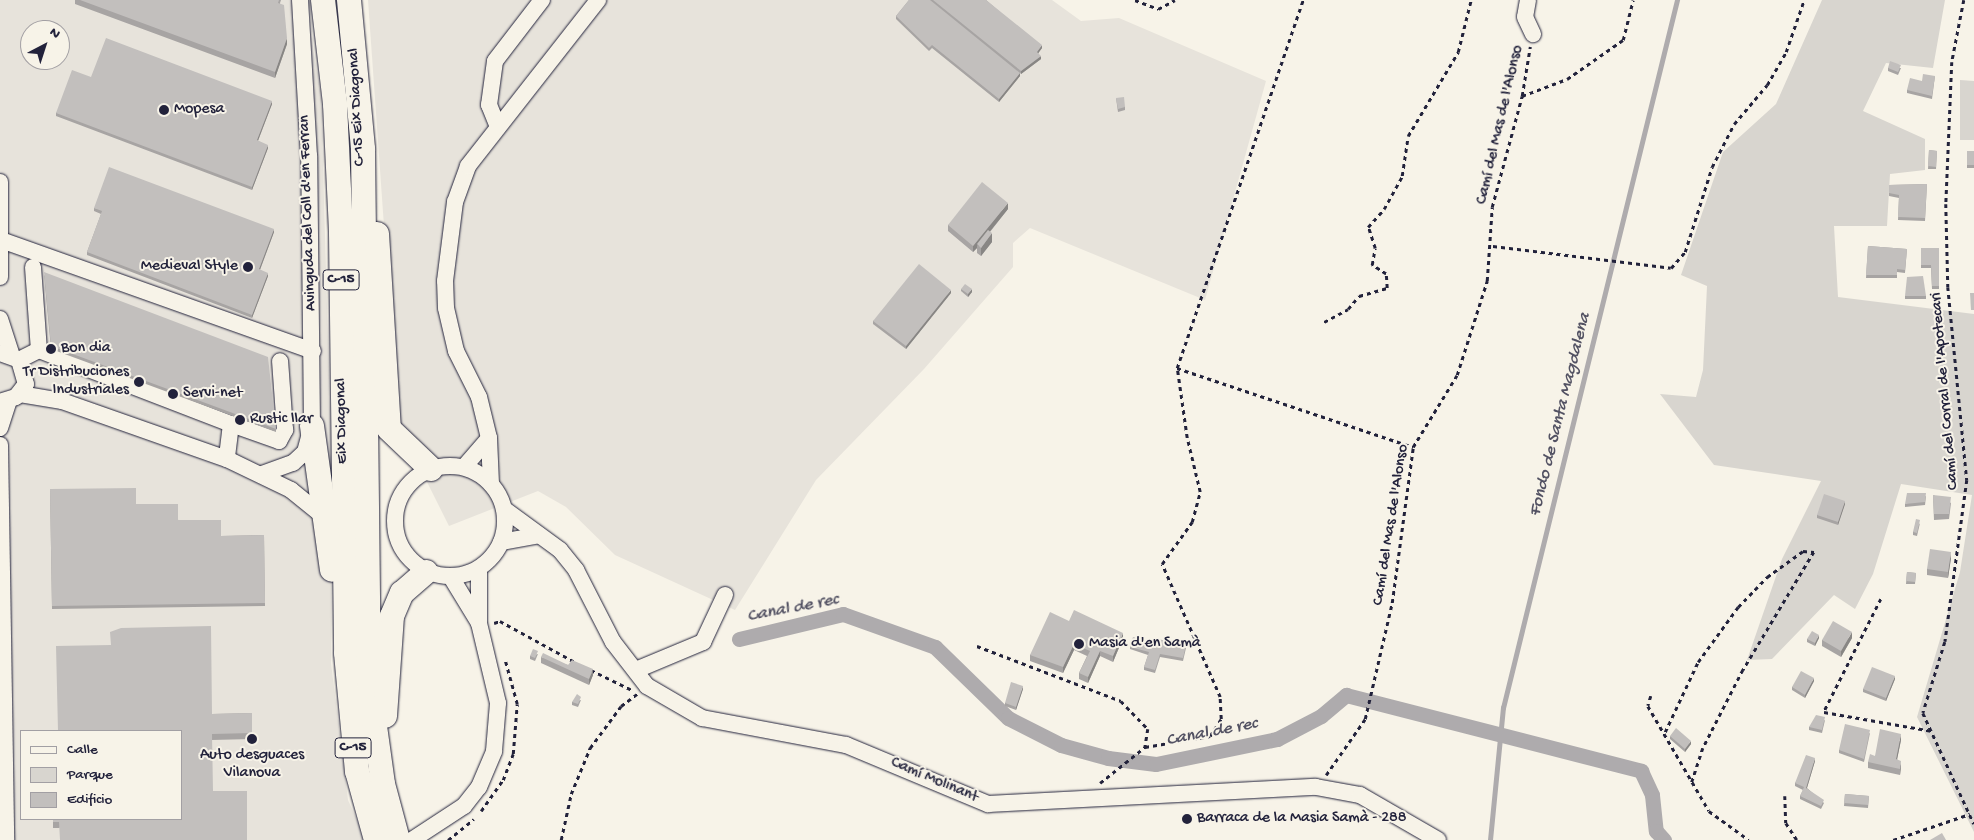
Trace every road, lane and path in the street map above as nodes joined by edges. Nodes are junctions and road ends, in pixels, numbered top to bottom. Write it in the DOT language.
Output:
graph roads {
  1 [pos="300,0"];
  2 [pos="323,0"];
  3 [pos="349,0"];
  4 [pos="542,0"];
  5 [pos="598,0"];
  6 [pos="1135,0"];
  7 [pos="1175,0"];
  8 [pos="1303,0"];
  9 [pos="1471,0"];
  10 [pos="1528,0"];
  11 [pos="1633,0"];
  12 [pos="1804,0"];
  13 [pos="1964,0"];
  14 [pos="1533,34"];
  15 [pos="1522,96"];
  16 [pos="498,127"];
  17 [pos="363,149"];
  18 [pos="0,182"];
  19 [pos="361,214"];
  20 [pos="2,240"];
  21 [pos="1493,246"];
  22 [pos="33,268"];
  23 [pos="0,277"];
  24 [pos="0,319"];
  25 [pos="1324,322"];
  26 [pos="0,325"];
  27 [pos="40,350"];
  28 [pos="313,351"];
  29 [pos="14,360"];
  30 [pos="280,361"];
  31 [pos="1178,368"];
  32 [pos="10,399"];
  33 [pos="62,401"];
  34 [pos="231,424"];
  35 [pos="312,426"];
  36 [pos="0,428"];
  37 [pos="489,438"];
  38 [pos="0,445"];
  39 [pos="1413,447"];
  40 [pos="227,460"];
  41 [pos="464,468"];
  42 [pos="431,469"];
  43 [pos="262,474"];
  44 [pos="491,484"];
  45 [pos="504,509"];
  46 [pos="324,516"];
  47 [pos="539,536"];
  48 [pos="502,542"];
  49 [pos="479,569"];
  50 [pos="426,572"];
  51 [pos="451,577"];
  52 [pos="726,595"];
  53 [pos="1881,599"];
  54 [pos="345,604"];
  55 [pos="486,627"];
  56 [pos="976,646"];
  57 [pos="636,670"];
  58 [pos="647,686"];
  59 [pos="1651,696"];
  60 [pos="1932,731"];
  61 [pos="1665,732"];
  62 [pos="376,741"];
  63 [pos="1145,747"];
  64 [pos="1692,782"];
  65 [pos="1316,788"];
  66 [pos="1785,796"];
  67 [pos="1081,798"];
  68 [pos="1970,814"];
  69 [pos="1974,824"];
  70 [pos="6,840"];
  71 [pos="376,840"];
  72 [pos="398,840"];
  73 [pos="412,840"];
  74 [pos="561,840"];
  75 [pos="1438,840"];
  76 [pos="1749,840"];
  77 [pos="1797,840"];
  78 [pos="1893,840"];
  1 -- 28 [label="street, Avinguda del Coll d'en Ferran"];
  2 -- 54 [label="highway, Eix Diagonal / C-15"];
  3 -- 17 [label="highway, C-15 Eix Diagonal / C-15"];
  4 -- 16 [label="street"];
  5 -- 16 [label="street"];
  6 -- 7 [label="path"];
  8 -- 31 [label="path"];
  9 -- 25 [label="path"];
  10 -- 14 [label="street"];
  11 -- 15 [label="path"];
  12 -- 21 [label="path"];
  13 -- 60 [label="path, Camí del Corral de l'Apotecari"];
  14 -- 15 [label="path, Camí del Mas de l'Alonso"];
  15 -- 21 [label="path, Camí del Mas de l'Alonso"];
  16 -- 37 [label="street"];
  17 -- 19 [label="highway, C-15 Eix Diagonal / C-15"];
  17 -- 42 [label="highway, C-15"];
  18 -- 20 [label="street"];
  19 -- 62 [label="highway, Eix Diagonal / C-15"];
  20 -- 23 [label="street"];
  20 -- 28 [label="street"];
  21 -- 39 [label="path, Camí del Mas de l'Alonso"];
  22 -- 27 [label="street"];
  24 -- 26 [label="street"];
  26 -- 29 [label="street"];
  27 -- 29 [label="street"];
  27 -- 34 [label="street"];
  28 -- 35 [label="street, Avinguda del Coll d'en Ferran"];
  29 -- 32 [label="street"];
  29 -- 33 [label="street"];
  30 -- 34 [label="street"];
  31 -- 39 [label="path"];
  31 -- 63 [label="path"];
  32 -- 33 [label="street"];
  32 -- 36 [label="street"];
  33 -- 40 [label="street"];
  34 -- 40 [label="street"];
  35 -- 43 [label="street, Avinguda del Coll d'en Ferran"];
  35 -- 46 [label="highway"];
  37 -- 41 [label="street"];
  37 -- 44 [label="street"];
  38 -- 70 [label="street"];
  39 -- 65 [label="path, Camí del Mas de l'Alonso"];
  40 -- 43 [label="street"];
  41 -- 42 [label="street"];
  41 -- 44 [label="street"];
  42 -- 50 [label="street"];
  43 -- 46 [label="street"];
  44 -- 45 [label="street"];
  45 -- 47 [label="street, Camí Molinant"];
  45 -- 48 [label="street"];
  46 -- 54 [label="highway"];
  47 -- 48 [label="street"];
  47 -- 57 [label="street, Camí Molinant"];
  48 -- 49 [label="street"];
  49 -- 51 [label="street"];
  49 -- 55 [label="street"];
  50 -- 51 [label="street"];
  50 -- 62 [label="highway"];
  51 -- 55 [label="street"];
  52 -- 57 [label="street"];
  53 -- 60 [label="path"];
  54 -- 71 [label="highway, Eix Diagonal / C-15"];
  55 -- 58 [label="path"];
  55 -- 73 [label="street"];
  56 -- 63 [label="path"];
  57 -- 58 [label="street, Camí Molinant"];
  58 -- 67 [label="street, Camí Molinant"];
  58 -- 74 [label="path"];
  59 -- 61 [label="path"];
  60 -- 68 [label="path, Camí del Corral de l'Apotecari"];
  61 -- 64 [label="path"];
  61 -- 64 [label="path"];
  62 -- 72 [label="highway, C-15"];
  63 -- 67 [label="path"];
  64 -- 76 [label="path"];
  65 -- 67 [label="street, Camí Molinant"];
  65 -- 75 [label="street, Camí Molinant"];
  66 -- 77 [label="path"];
  68 -- 69 [label="path, Camí del Corral de l'Apotecari"];
  68 -- 78 [label="path"];
}
